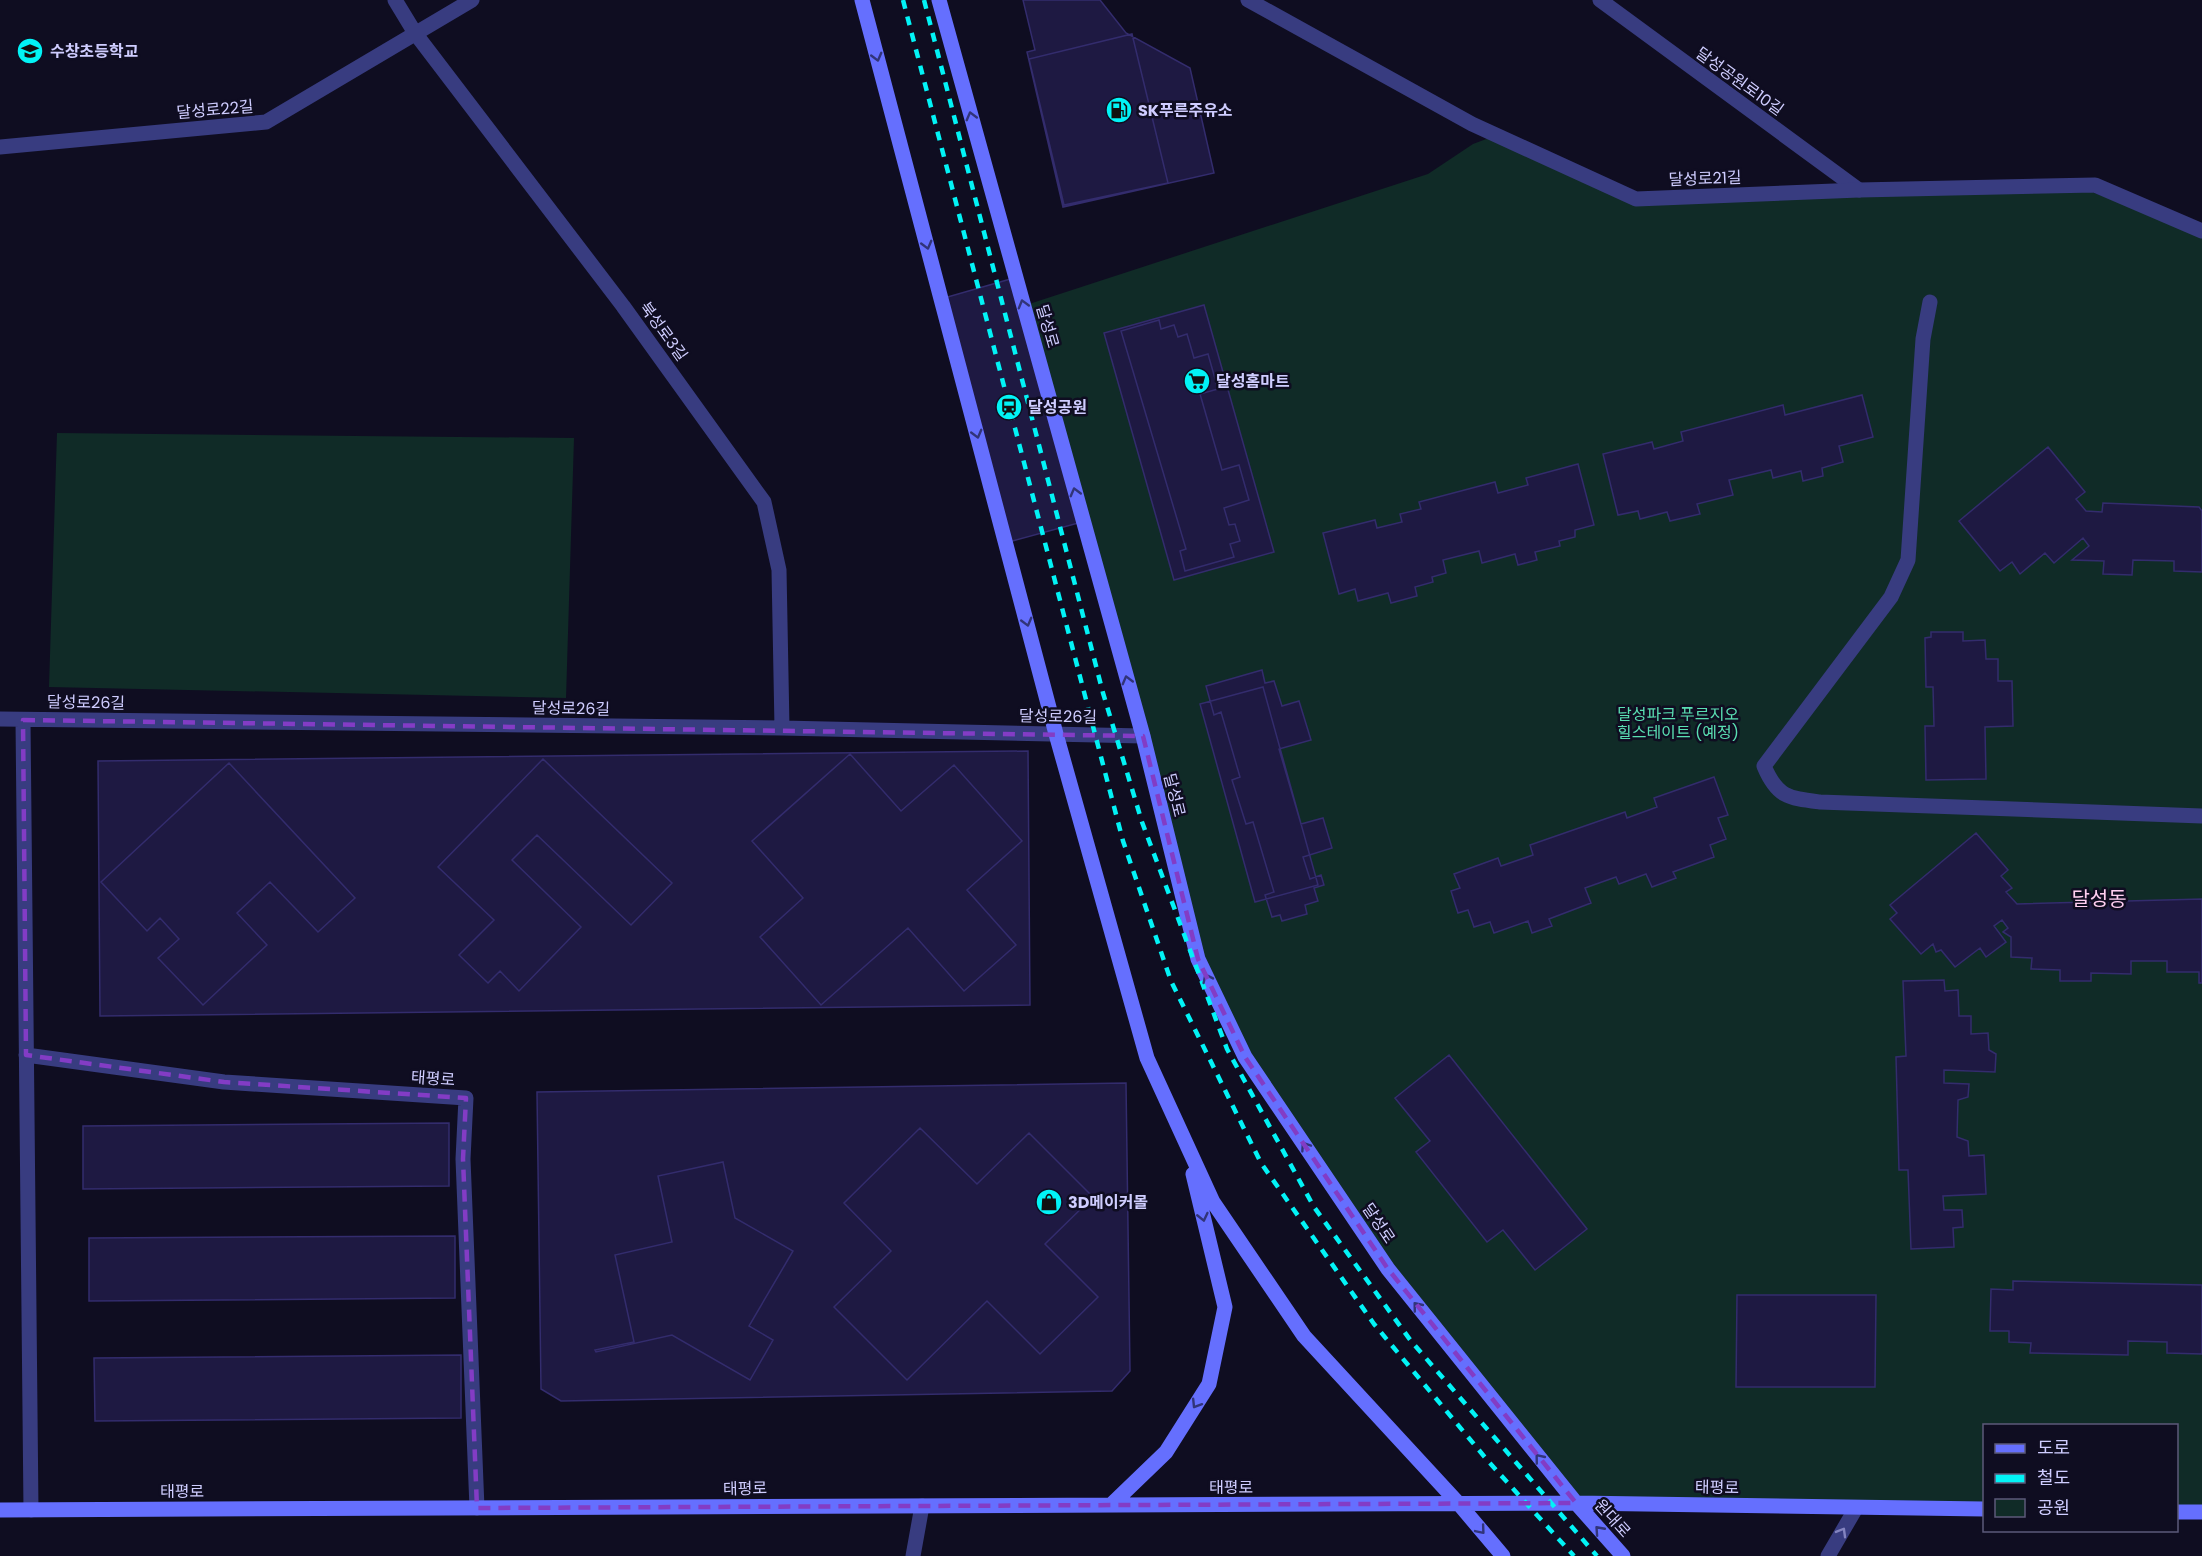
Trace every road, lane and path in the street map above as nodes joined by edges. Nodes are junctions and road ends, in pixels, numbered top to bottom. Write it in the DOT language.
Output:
graph roads {
  1 [pos="395,0"];
  2 [pos="472,0"];
  3 [pos="862,0"];
  4 [pos="939,0"];
  5 [pos="1248,0"];
  6 [pos="1600,0"];
  7 [pos="415,33"];
  8 [pos="0,147"];
  9 [pos="1860,190"];
  10 [pos="2202,231"];
  11 [pos="1930,302"];
  12 [pos="0,719"];
  13 [pos="23,720"];
  14 [pos="782,728"];
  15 [pos="1056,734"];
  16 [pos="1143,736"];
  17 [pos="2202,816"];
  18 [pos="26,1055"];
  19 [pos="1185,1139"];
  20 [pos="1576,1503"];
  21 [pos="1460,1504"];
  22 [pos="1111,1505"];
  23 [pos="922,1506"];
  24 [pos="477,1508"];
  25 [pos="1856,1508"];
  26 [pos="1983,1509"];
  27 [pos="0,1510"];
  28 [pos="31,1510"];
  29 [pos="2178,1512"];
  30 [pos="2202,1512"];
  31 [pos="914,1556"];
  32 [pos="1503,1556"];
  33 [pos="1623,1556"];
  34 [pos="1828,1556"];
  1 -- 7 [label="street, 북성로3길"];
  2 -- 7 [label="street, 달성로22길"];
  3 -- 15 [label="main road, one-way"];
  16 -- 4 [label="main road, 달성로, one-way"];
  5 -- 9 [label="street, 달성로21길"];
  6 -- 9 [label="street, 달성공원로10길"];
  7 -- 8 [label="street, 달성로22길"];
  7 -- 14 [label="street, 북성로3길"];
  9 -- 10 [label="street, 달성로21길"];
  11 -- 17 [label="street"];
  12 -- 13 [label="street, 달성로26길"];
  13 -- 14 [label="street, 달성로26길"];
  13 -- 18 [label="street"];
  14 -- 15 [label="street, 달성로26길"];
  15 -- 16 [label="street, 달성로26길"];
  15 -- 19 [label="main road"];
  20 -- 16 [label="main road, 달성로, one-way"];
  18 -- 24 [label="street, 태평로"];
  18 -- 28 [label="street"];
  19 -- 21 [label="main road"];
  19 -- 22 [label="main road, one-way"];
  20 -- 21 [label="main road, 태평로"];
  20 -- 25 [label="main road, 태평로"];
  33 -- 20 [label="main road, 원대로, one-way"];
  21 -- 22 [label="main road, 태평로"];
  21 -- 32 [label="main road, one-way"];
  22 -- 23 [label="main road, 태평로"];
  23 -- 24 [label="main road, 태평로"];
  23 -- 31 [label="street"];
  24 -- 28 [label="main road, 태평로"];
  25 -- 26 [label="main road, 태평로"];
  34 -- 25 [label="street, one-way"];
  27 -- 28 [label="main road, 태평로"];
  29 -- 30 [label="main road"];
}
